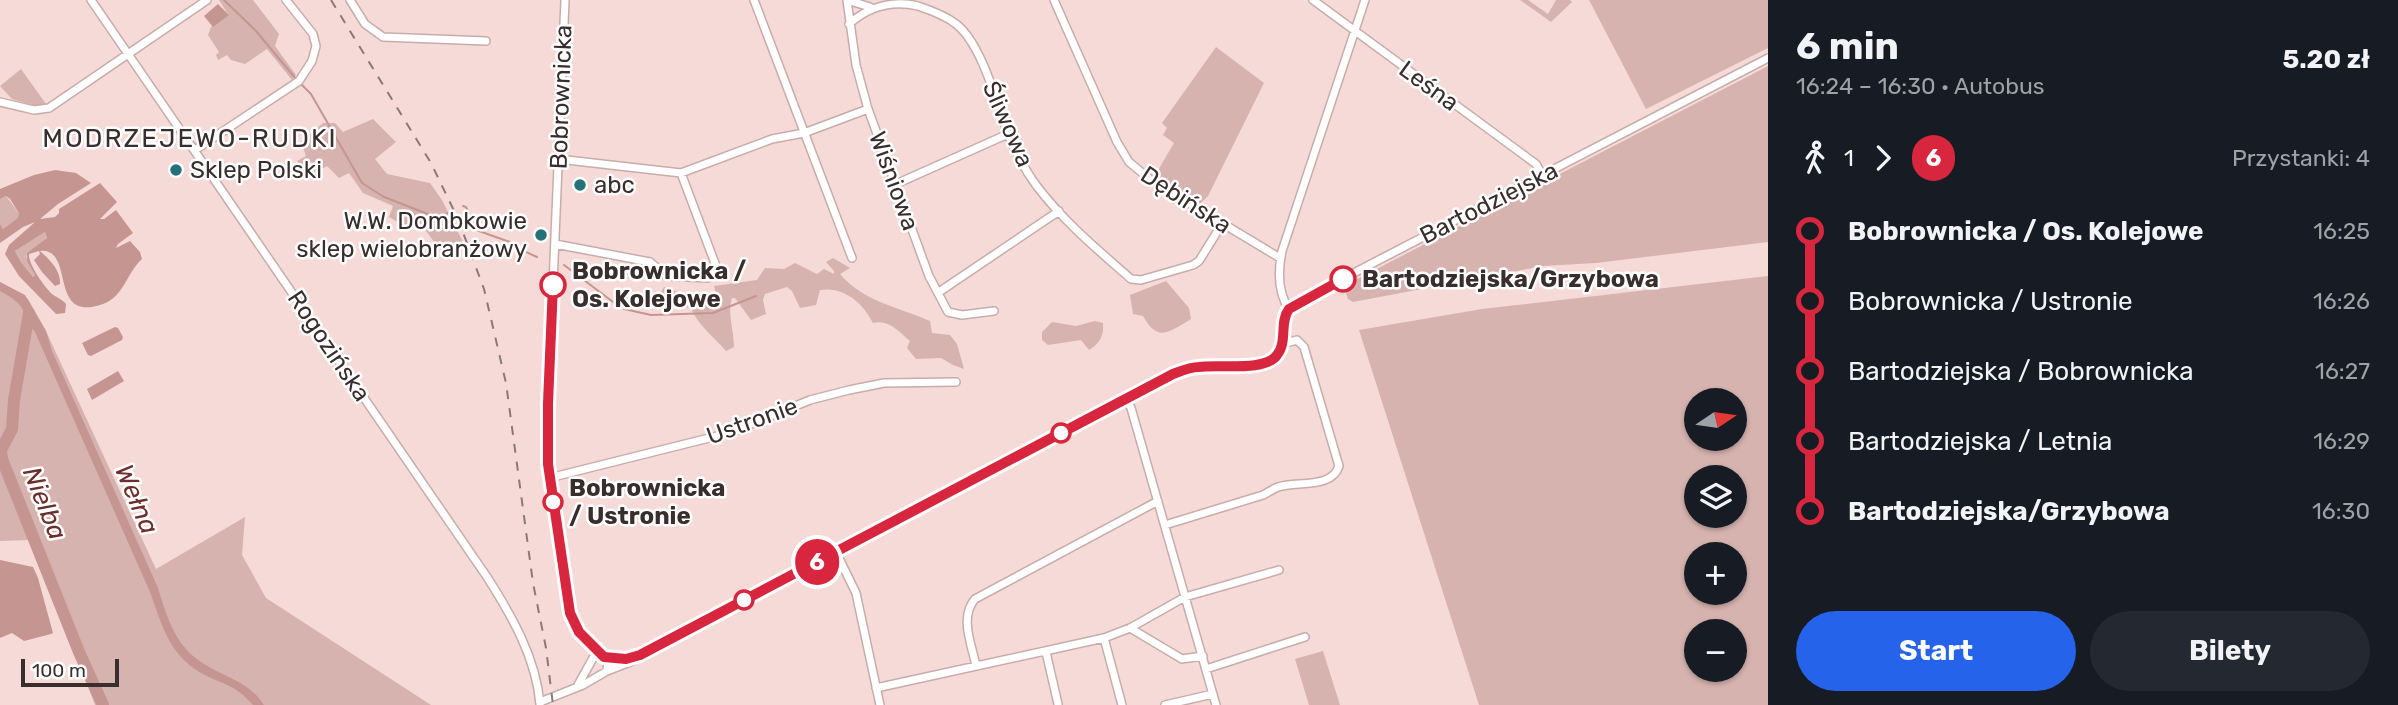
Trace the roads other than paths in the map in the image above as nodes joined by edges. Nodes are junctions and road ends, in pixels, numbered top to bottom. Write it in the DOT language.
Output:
graph roads {
  1 [pos="91,0"];
  2 [pos="207,0"];
  3 [pos="286,0"];
  4 [pos="351,0"];
  5 [pos="565,0"];
  6 [pos="754,0"];
  7 [pos="847,0"];
  8 [pos="1055,0"];
  9 [pos="1313,0"];
  10 [pos="1365,0"];
  11 [pos="873,8"];
  12 [pos="849,24"];
  13 [pos="1355,31"];
  14 [pos="486,41"];
  15 [pos="129,54"];
  16 [pos="1768,58"];
  17 [pos="0,102"];
  18 [pos="868,109"];
  19 [pos="804,133"];
  20 [pos="1008,134"];
  21 [pos="195,150"];
  22 [pos="558,159"];
  23 [pos="681,173"];
  24 [pos="1542,175"];
  25 [pos="896,184"];
  26 [pos="1059,211"];
  27 [pos="1222,223"];
  28 [pos="555,244"];
  29 [pos="852,258"];
  30 [pos="1280,258"];
  31 [pos="939,292"];
  32 [pos="1289,309"];
  33 [pos="994,311"];
  34 [pos="1282,344"];
  35 [pos="956,382"];
  36 [pos="1126,398"];
  37 [pos="549,478"];
  38 [pos="1158,501"];
  39 [pos="1165,525"];
  40 [pos="836,552"];
  41 [pos="1279,570"];
  42 [pos="1185,597"];
  43 [pos="1130,628"];
  44 [pos="1104,638"];
  45 [pos="1305,638"];
  46 [pos="593,646"];
  47 [pos="1046,652"];
  48 [pos="640,655"];
  49 [pos="1203,656"];
  50 [pos="605,657"];
  51 [pos="592,661"];
  52 [pos="976,666"];
  53 [pos="1206,669"];
  54 [pos="603,672"];
  55 [pos="578,685"];
  56 [pos="876,688"];
  57 [pos="1213,694"];
  58 [pos="540,703"];
  59 [pos="1058,704"];
  60 [pos="880,705"];
  61 [pos="1122,705"];
  62 [pos="1164,705"];
  63 [pos="1216,705"];
  1 -- 15 [label="street, Rogozińska"];
  2 -- 15 [label="street"];
  3 -- 21 [label="street"];
  4 -- 14 [label="street"];
  5 -- 22 [label="street, Bobrownicka"];
  6 -- 19 [label="street"];
  7 -- 11 [label="street, Śliwowa"];
  7 -- 12 [label="street, Wiśniowa"];
  8 -- 27 [label="street, Dębińska"];
  9 -- 13 [label="street, Leśna"];
  10 -- 13 [label="street"];
  11 -- 12 [label="street, Śliwowa"];
  11 -- 20 [label="street, Śliwowa"];
  12 -- 18 [label="street, Wiśniowa"];
  13 -- 24 [label="street, Leśna"];
  13 -- 30 [label="street"];
  15 -- 17 [label="street"];
  15 -- 21 [label="street, Rogozińska"];
  16 -- 24 [label="street, Bartodziejska"];
  18 -- 19 [label="street"];
  18 -- 25 [label="street, Wiśniowa"];
  19 -- 23 [label="street"];
  19 -- 29 [label="street"];
  20 -- 25 [label="street"];
  20 -- 26 [label="street, Śliwowa"];
  21 -- 58 [label="street, Rogozińska"];
  22 -- 23 [label="street"];
  22 -- 28 [label="street, Bobrownicka"];
  23 -- 28 [label="street"];
  24 -- 32 [label="street, Bartodziejska"];
  25 -- 31 [label="street, Wiśniowa"];
  26 -- 27 [label="street, Śliwowa"];
  26 -- 31 [label="street"];
  27 -- 30 [label="street, Dębińska"];
  28 -- 37 [label="street, Bobrownicka"];
  30 -- 32 [label="street"];
  31 -- 33 [label="street, Wiśniowa"];
  32 -- 34 [label="street"];
  34 -- 36 [label="street"];
  34 -- 39 [label="street"];
  35 -- 37 [label="street, Ustronie"];
  36 -- 38 [label="street"];
  36 -- 40 [label="street"];
  37 -- 46 [label="street, Bobrownicka"];
  38 -- 39 [label="street"];
  38 -- 52 [label="street"];
  39 -- 42 [label="street"];
  40 -- 48 [label="street"];
  40 -- 56 [label="street"];
  41 -- 42 [label="street"];
  42 -- 43 [label="street"];
  42 -- 49 [label="street"];
  43 -- 44 [label="street"];
  43 -- 49 [label="street"];
  44 -- 47 [label="street"];
  44 -- 61 [label="street"];
  45 -- 53 [label="street"];
  46 -- 50 [label="street, Bobrownicka"];
  46 -- 51 [label="street"];
  47 -- 52 [label="street"];
  47 -- 59 [label="street"];
  48 -- 50 [label="street"];
  48 -- 54 [label="street"];
  49 -- 53 [label="street"];
  50 -- 51 [label="street"];
  50 -- 54 [label="street"];
  51 -- 54 [label="street"];
  51 -- 55 [label="street"];
  52 -- 56 [label="street"];
  53 -- 57 [label="street"];
  54 -- 55 [label="street"];
  55 -- 58 [label="street"];
  56 -- 60 [label="street"];
  57 -- 62 [label="street"];
  57 -- 63 [label="street"];
}
